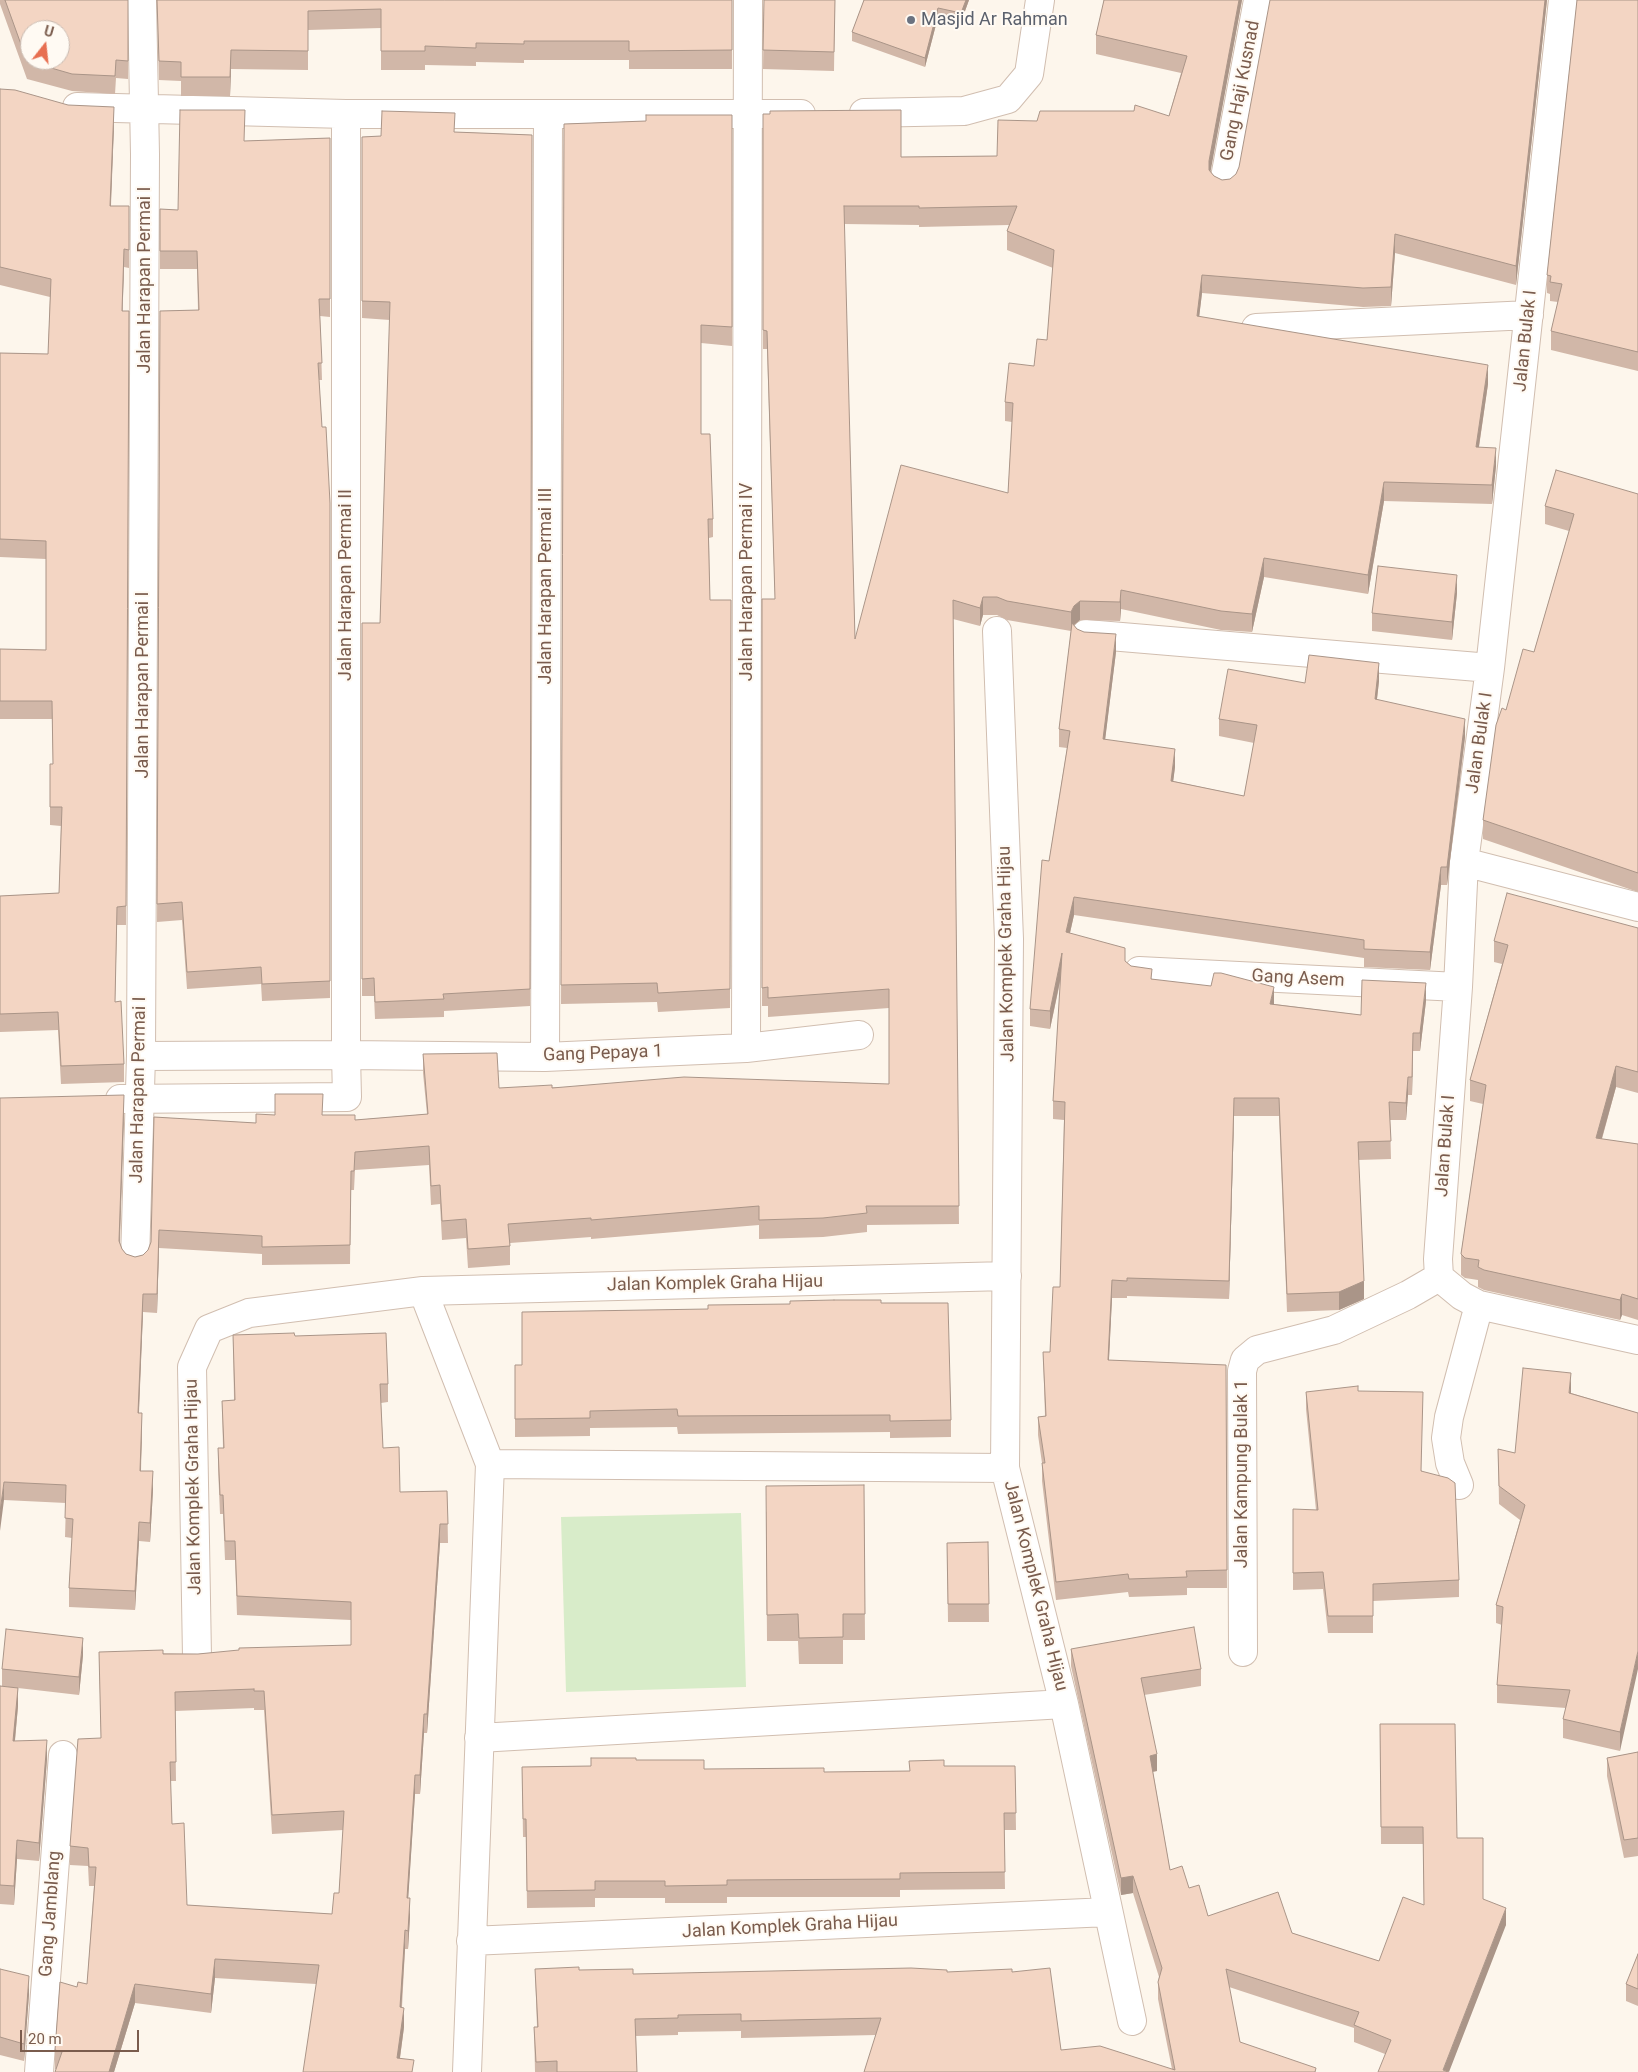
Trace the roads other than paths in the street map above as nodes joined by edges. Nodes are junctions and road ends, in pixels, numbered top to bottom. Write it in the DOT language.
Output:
graph roads {
  1 [pos="142,0"];
  2 [pos="748,0"];
  3 [pos="1040,0"];
  4 [pos="1258,0"];
  5 [pos="1563,0"];
  6 [pos="52,102"];
  7 [pos="144,111"];
  8 [pos="346,114"];
  9 [pos="548,115"];
  10 [pos="749,115"];
  11 [pos="1224,183"];
  12 [pos="1528,314"];
  13 [pos="1256,328"];
  14 [pos="997,631"];
  15 [pos="1086,634"];
  16 [pos="1490,668"];
  17 [pos="1464,862"];
  18 [pos="1638,907"];
  19 [pos="1138,972"];
  20 [pos="1458,987"];
  21 [pos="859,1035"];
  22 [pos="746,1048"];
  23 [pos="346,1055"];
  24 [pos="141,1056"];
  25 [pos="545,1057"];
  26 [pos="99,1099"];
  27 [pos="138,1099"];
  28 [pos="135,1260"];
  29 [pos="1007,1276"];
  30 [pos="1439,1277"];
  31 [pos="423,1291"];
  32 [pos="1479,1305"];
  33 [pos="1638,1340"];
  34 [pos="490,1464"];
  35 [pos="1005,1468"];
  36 [pos="1458,1485"];
  37 [pos="1243,1652"];
  38 [pos="197,1657"];
  39 [pos="1064,1704"];
  40 [pos="479,1738"];
  41 [pos="63,1755"];
  42 [pos="1108,1912"];
  43 [pos="472,1941"];
  44 [pos="1132,2021"];
  45 [pos="39,2072"];
  46 [pos="467,2072"];
  1 -- 7 [label="street, Jalan Harapan Permai I"];
  2 -- 10 [label="street, Jalan Harapan Permai IV"];
  3 -- 10 [label="street"];
  4 -- 11 [label="street, Gang Haji Kusnad"];
  5 -- 12 [label="street, Jalan Bulak I"];
  6 -- 7 [label="street"];
  7 -- 8 [label="street"];
  7 -- 24 [label="street, Jalan Harapan Permai I"];
  8 -- 9 [label="street"];
  8 -- 23 [label="street, Jalan Harapan Permai II"];
  9 -- 10 [label="street"];
  9 -- 25 [label="street, Jalan Harapan Permai III"];
  10 -- 22 [label="street, Jalan Harapan Permai IV"];
  12 -- 13 [label="street"];
  12 -- 16 [label="street, Jalan Bulak I"];
  14 -- 29 [label="street, Jalan Komplek Graha Hijau"];
  15 -- 16 [label="street"];
  16 -- 17 [label="street, Jalan Bulak I"];
  17 -- 18 [label="street"];
  17 -- 20 [label="street, Jalan Bulak I"];
  19 -- 20 [label="street, Gang Asem"];
  20 -- 30 [label="street, Jalan Bulak I"];
  21 -- 22 [label="street, Gang Pepaya 1"];
  22 -- 25 [label="street, Gang Pepaya 1"];
  23 -- 24 [label="street, Gang Pepaya 1"];
  23 -- 25 [label="street, Gang Pepaya 1"];
  23 -- 27 [label="street"];
  24 -- 27 [label="street, Jalan Harapan Permai I"];
  26 -- 27 [label="street"];
  27 -- 28 [label="street, Jalan Harapan Permai I"];
  29 -- 31 [label="street, Jalan Komplek Graha Hijau"];
  29 -- 35 [label="street, Jalan Komplek Graha Hijau"];
  30 -- 32 [label="street"];
  30 -- 37 [label="street, Jalan Kampung Bulak 1"];
  31 -- 34 [label="street"];
  31 -- 38 [label="street, Jalan Komplek Graha Hijau"];
  32 -- 33 [label="street"];
  32 -- 36 [label="street"];
  34 -- 35 [label="street, Jalan Komplek Graha Hijau"];
  34 -- 40 [label="street"];
  35 -- 39 [label="street, Jalan Komplek Graha Hijau"];
  39 -- 40 [label="street, Jalan Komplek Graha Hijau"];
  39 -- 42 [label="street, Jalan Komplek Graha Hijau"];
  40 -- 43 [label="street"];
  41 -- 45 [label="street, Gang Jamblang"];
  42 -- 43 [label="street, Jalan Komplek Graha Hijau"];
  42 -- 44 [label="street, Jalan Komplek Graha Hijau"];
  43 -- 46 [label="street"];
}
